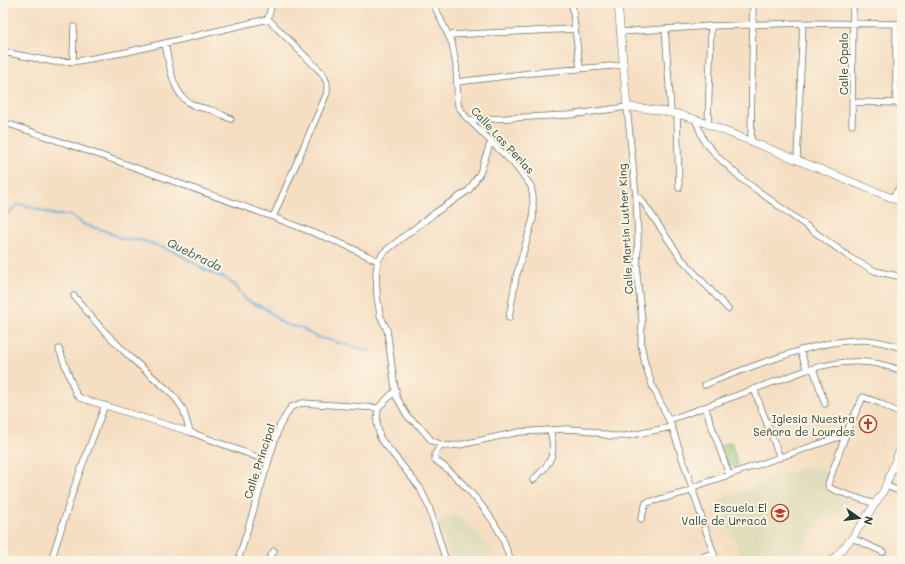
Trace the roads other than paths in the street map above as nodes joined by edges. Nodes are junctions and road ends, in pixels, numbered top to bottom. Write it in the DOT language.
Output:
graph roads {
  1 [pos="272,3"];
  2 [pos="433,3"];
  3 [pos="572,3"];
  4 [pos="618,3"];
  5 [pos="753,3"];
  6 [pos="854,3"];
  7 [pos="268,18"];
  8 [pos="803,23"];
  9 [pos="853,23"];
  10 [pos="896,24"];
  11 [pos="902,24"];
  12 [pos="753,25"];
  13 [pos="711,26"];
  14 [pos="74,27"];
  15 [pos="575,29"];
  16 [pos="664,29"];
  17 [pos="620,32"];
  18 [pos="448,35"];
  19 [pos="165,43"];
  20 [pos="3,52"];
  21 [pos="73,62"];
  22 [pos="623,65"];
  23 [pos="580,69"];
  24 [pos="456,82"];
  25 [pos="853,102"];
  26 [pos="899,103"];
  27 [pos="627,107"];
  28 [pos="674,112"];
  29 [pos="695,119"];
  30 [pos="231,120"];
  31 [pos="470,120"];
  32 [pos="3,122"];
  33 [pos="708,124"];
  34 [pos="852,125"];
  35 [pos="491,141"];
  36 [pos="751,142"];
  37 [pos="797,160"];
  38 [pos="902,184"];
  39 [pos="678,188"];
  40 [pos="636,196"];
  41 [pos="892,198"];
  42 [pos="902,202"];
  43 [pos="273,217"];
  44 [pos="378,261"];
  45 [pos="902,277"];
  46 [pos="74,296"];
  47 [pos="728,309"];
  48 [pos="509,318"];
  49 [pos="902,348"];
  50 [pos="59,349"];
  51 [pos="800,350"];
  52 [pos="813,368"];
  53 [pos="807,370"];
  54 [pos="902,371"];
  55 [pos="705,385"];
  56 [pos="754,389"];
  57 [pos="396,390"];
  58 [pos="825,404"];
  59 [pos="105,405"];
  60 [pos="705,407"];
  61 [pos="378,408"];
  62 [pos="902,415"];
  63 [pos="670,420"];
  64 [pos="672,427"];
  65 [pos="550,430"];
  66 [pos="847,431"];
  67 [pos="190,432"];
  68 [pos="902,444"];
  69 [pos="441,445"];
  70 [pos="780,458"];
  71 [pos="268,460"];
  72 [pos="729,475"];
  73 [pos="533,480"];
  74 [pos="886,486"];
  75 [pos="693,489"];
  76 [pos="902,492"];
  77 [pos="875,504"];
  78 [pos="641,519"];
  79 [pos="852,538"];
  80 [pos="274,551"];
  81 [pos="883,552"];
  82 [pos="714,553"];
  83 [pos="51,561"];
  84 [pos="238,561"];
  85 [pos="268,561"];
  86 [pos="446,561"];
  87 [pos="511,561"];
  88 [pos="688,561"];
  89 [pos="716,561"];
  90 [pos="832,561"];
  1 -- 7 [label="street"];
  2 -- 18 [label="street, Calle Las Perlas"];
  3 -- 15 [label="street"];
  4 -- 17 [label="street, Calle Martin Luther King"];
  5 -- 12 [label="street"];
  6 -- 9 [label="street, Calle Ópalo"];
  7 -- 19 [label="street"];
  7 -- 43 [label="street"];
  8 -- 9 [label="street"];
  8 -- 12 [label="street"];
  8 -- 37 [label="street"];
  9 -- 10 [label="street"];
  9 -- 25 [label="street, Calle Ópalo"];
  10 -- 11 [label="street"];
  10 -- 26 [label="street"];
  12 -- 13 [label="street"];
  12 -- 36 [label="street"];
  13 -- 16 [label="street"];
  13 -- 33 [label="street"];
  14 -- 21 [label="street"];
  15 -- 18 [label="street"];
  15 -- 23 [label="street"];
  16 -- 17 [label="street"];
  16 -- 28 [label="street"];
  17 -- 22 [label="street, Calle Martin Luther King"];
  18 -- 24 [label="street, Calle Las Perlas"];
  19 -- 21 [label="street"];
  19 -- 30 [label="street"];
  20 -- 21 [label="street"];
  22 -- 23 [label="street"];
  22 -- 27 [label="street, Calle Martin Luther King"];
  23 -- 24 [label="street"];
  24 -- 31 [label="street, Calle Las Perlas"];
  25 -- 26 [label="street"];
  25 -- 34 [label="street, Calle Ópalo"];
  27 -- 28 [label="street"];
  27 -- 31 [label="street"];
  27 -- 40 [label="street, Calle Martin Luther King"];
  28 -- 29 [label="street"];
  28 -- 39 [label="street"];
  29 -- 33 [label="street"];
  29 -- 45 [label="street"];
  31 -- 35 [label="street, Calle Las Perlas"];
  32 -- 43 [label="street"];
  33 -- 36 [label="street"];
  35 -- 44 [label="street"];
  35 -- 48 [label="street, Calle Las Perlas"];
  36 -- 37 [label="street"];
  37 -- 41 [label="street"];
  38 -- 41 [label="street"];
  40 -- 47 [label="street"];
  40 -- 63 [label="street, Calle Martin Luther King"];
  41 -- 42 [label="street"];
  43 -- 44 [label="street"];
  44 -- 57 [label="street"];
  46 -- 67 [label="street"];
  49 -- 51 [label="street"];
  50 -- 59 [label="street"];
  51 -- 53 [label="street"];
  51 -- 55 [label="street"];
  52 -- 53 [label="street"];
  52 -- 54 [label="street"];
  52 -- 58 [label="street"];
  53 -- 56 [label="street"];
  56 -- 60 [label="street"];
  56 -- 70 [label="street"];
  57 -- 61 [label="street"];
  57 -- 69 [label="street"];
  59 -- 67 [label="street"];
  59 -- 83 [label="street"];
  60 -- 63 [label="street"];
  60 -- 72 [label="street"];
  61 -- 71 [label="street, Calle Principal"];
  61 -- 86 [label="street"];
  62 -- 66 [label="street"];
  63 -- 64 [label="street, Calle Martin Luther King"];
  64 -- 65 [label="street"];
  64 -- 75 [label="street, Calle Martin Luther King"];
  65 -- 69 [label="street"];
  65 -- 73 [label="street"];
  66 -- 70 [label="street"];
  66 -- 77 [label="street"];
  67 -- 71 [label="street"];
  68 -- 74 [label="street"];
  69 -- 87 [label="street"];
  70 -- 72 [label="street"];
  71 -- 84 [label="street, Calle Principal"];
  72 -- 75 [label="street"];
  74 -- 76 [label="street"];
  74 -- 77 [label="street"];
  75 -- 78 [label="street"];
  75 -- 82 [label="street, Calle Martin Luther King"];
  77 -- 79 [label="street"];
  79 -- 81 [label="street"];
  79 -- 90 [label="street"];
  80 -- 85 [label="street"];
  82 -- 88 [label="street"];
  82 -- 89 [label="street, Calle Martin Luther King"];
}
